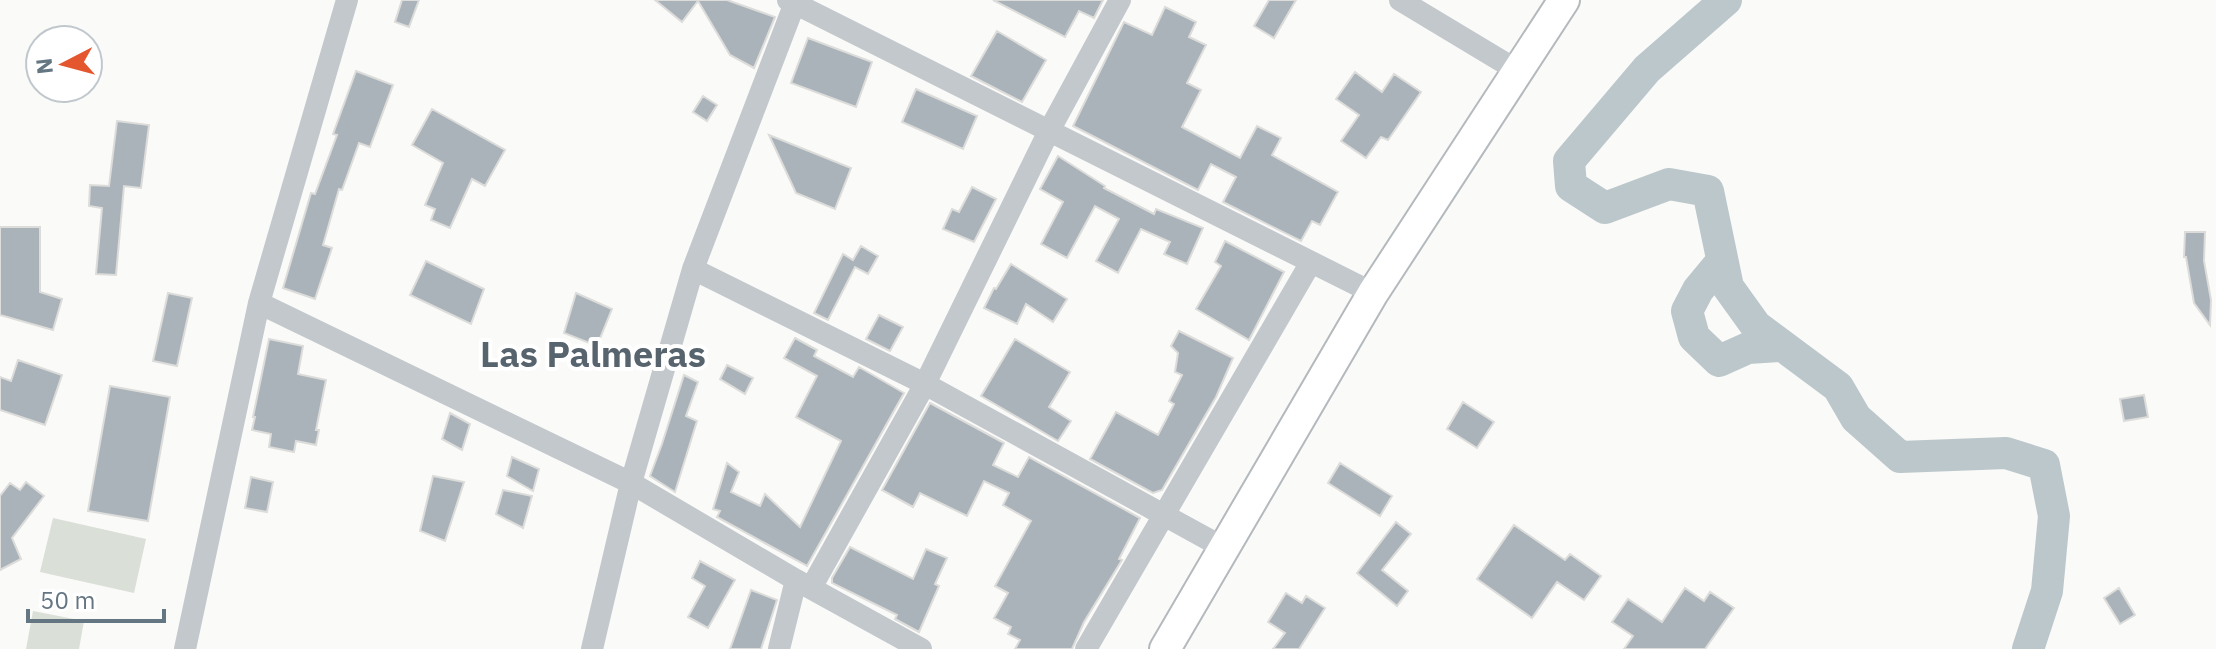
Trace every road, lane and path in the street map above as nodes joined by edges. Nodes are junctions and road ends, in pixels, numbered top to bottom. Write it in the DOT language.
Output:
graph roads {
  1 [pos="347,0"];
  2 [pos="1120,0"];
  3 [pos="1400,0"];
  4 [pos="1564,0"];
  5 [pos="793,1"];
  6 [pos="1518,71"];
  7 [pos="1049,131"];
  8 [pos="1311,262"];
  9 [pos="693,269"];
  10 [pos="1373,293"];
  11 [pos="259,303"];
  12 [pos="925,384"];
  13 [pos="631,483"];
  14 [pos="1164,515"];
  15 [pos="1224,548"];
  16 [pos="803,584"];
  17 [pos="185,649"];
  18 [pos="592,649"];
  19 [pos="779,649"];
  20 [pos="921,649"];
  21 [pos="1086,649"];
  22 [pos="1165,649"];
  1 -- 11 [label="street"];
  2 -- 7 [label="street"];
  3 -- 6 [label="street"];
  4 -- 6 [label="highway"];
  5 -- 7 [label="street"];
  5 -- 9 [label="street"];
  6 -- 10 [label="highway"];
  7 -- 8 [label="street"];
  7 -- 12 [label="street"];
  8 -- 10 [label="street"];
  8 -- 14 [label="street"];
  9 -- 12 [label="street"];
  9 -- 13 [label="street"];
  10 -- 15 [label="highway"];
  11 -- 13 [label="street"];
  11 -- 17 [label="street"];
  12 -- 14 [label="street"];
  12 -- 16 [label="street"];
  13 -- 16 [label="street"];
  13 -- 18 [label="street"];
  14 -- 15 [label="street"];
  14 -- 21 [label="street"];
  15 -- 22 [label="highway"];
  16 -- 19 [label="street"];
  16 -- 20 [label="street"];
}
